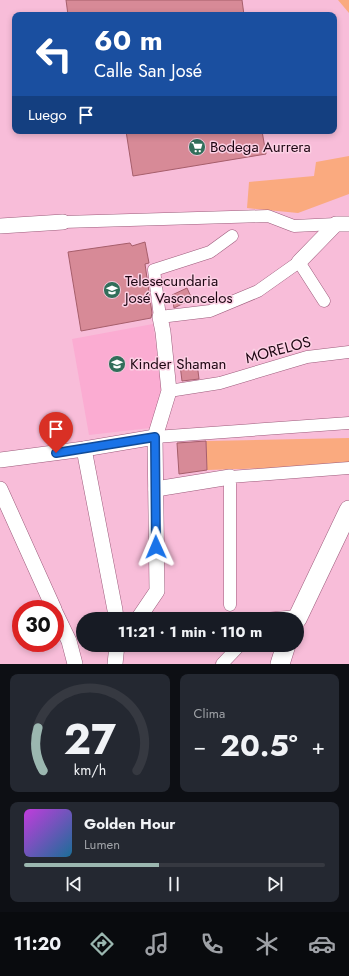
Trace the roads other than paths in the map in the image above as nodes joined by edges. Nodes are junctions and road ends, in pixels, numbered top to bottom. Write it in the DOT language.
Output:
graph roads {
  1 [pos="63,222"];
  2 [pos="343,224"];
  3 [pos="0,226"];
  4 [pos="232,236"];
  5 [pos="299,262"];
  6 [pos="324,301"];
  7 [pos="160,317"];
  8 [pos="349,352"];
  9 [pos="169,391"];
  10 [pos="349,423"];
  11 [pos="155,437"];
  12 [pos="84,449"];
  13 [pos="0,460"];
  14 [pos="349,468"];
  15 [pos="230,477"];
  16 [pos="156,488"];
  17 [pos="1,496"];
  18 [pos="349,510"];
  19 [pos="49,600"];
  20 [pos="230,606"];
  21 [pos="115,612"];
  22 [pos="142,612"];
  23 [pos="299,612"];
  24 [pos="64,631"];
  25 [pos="233,652"];
  26 [pos="284,652"];
  27 [pos="75,664"];
  28 [pos="222,664"];
  29 [pos="280,664"];
  1 -- 2 [label="street"];
  1 -- 3 [label="street"];
  2 -- 5 [label="street"];
  4 -- 7 [label="street"];
  5 -- 6 [label="street"];
  5 -- 7 [label="street"];
  7 -- 9 [label="street"];
  8 -- 9 [label="street, MORELOS"];
  9 -- 11 [label="street"];
  10 -- 11 [label="street"];
  11 -- 12 [label="street"];
  11 -- 16 [label="street"];
  12 -- 13 [label="street"];
  12 -- 21 [label="street"];
  14 -- 15 [label="street"];
  15 -- 16 [label="street"];
  15 -- 20 [label="street"];
  16 -- 22 [label="street"];
  17 -- 19 [label="street"];
  18 -- 23 [label="street"];
  24 -- 27 [label="street"];
  25 -- 28 [label="street"];
  26 -- 29 [label="street"];
}
